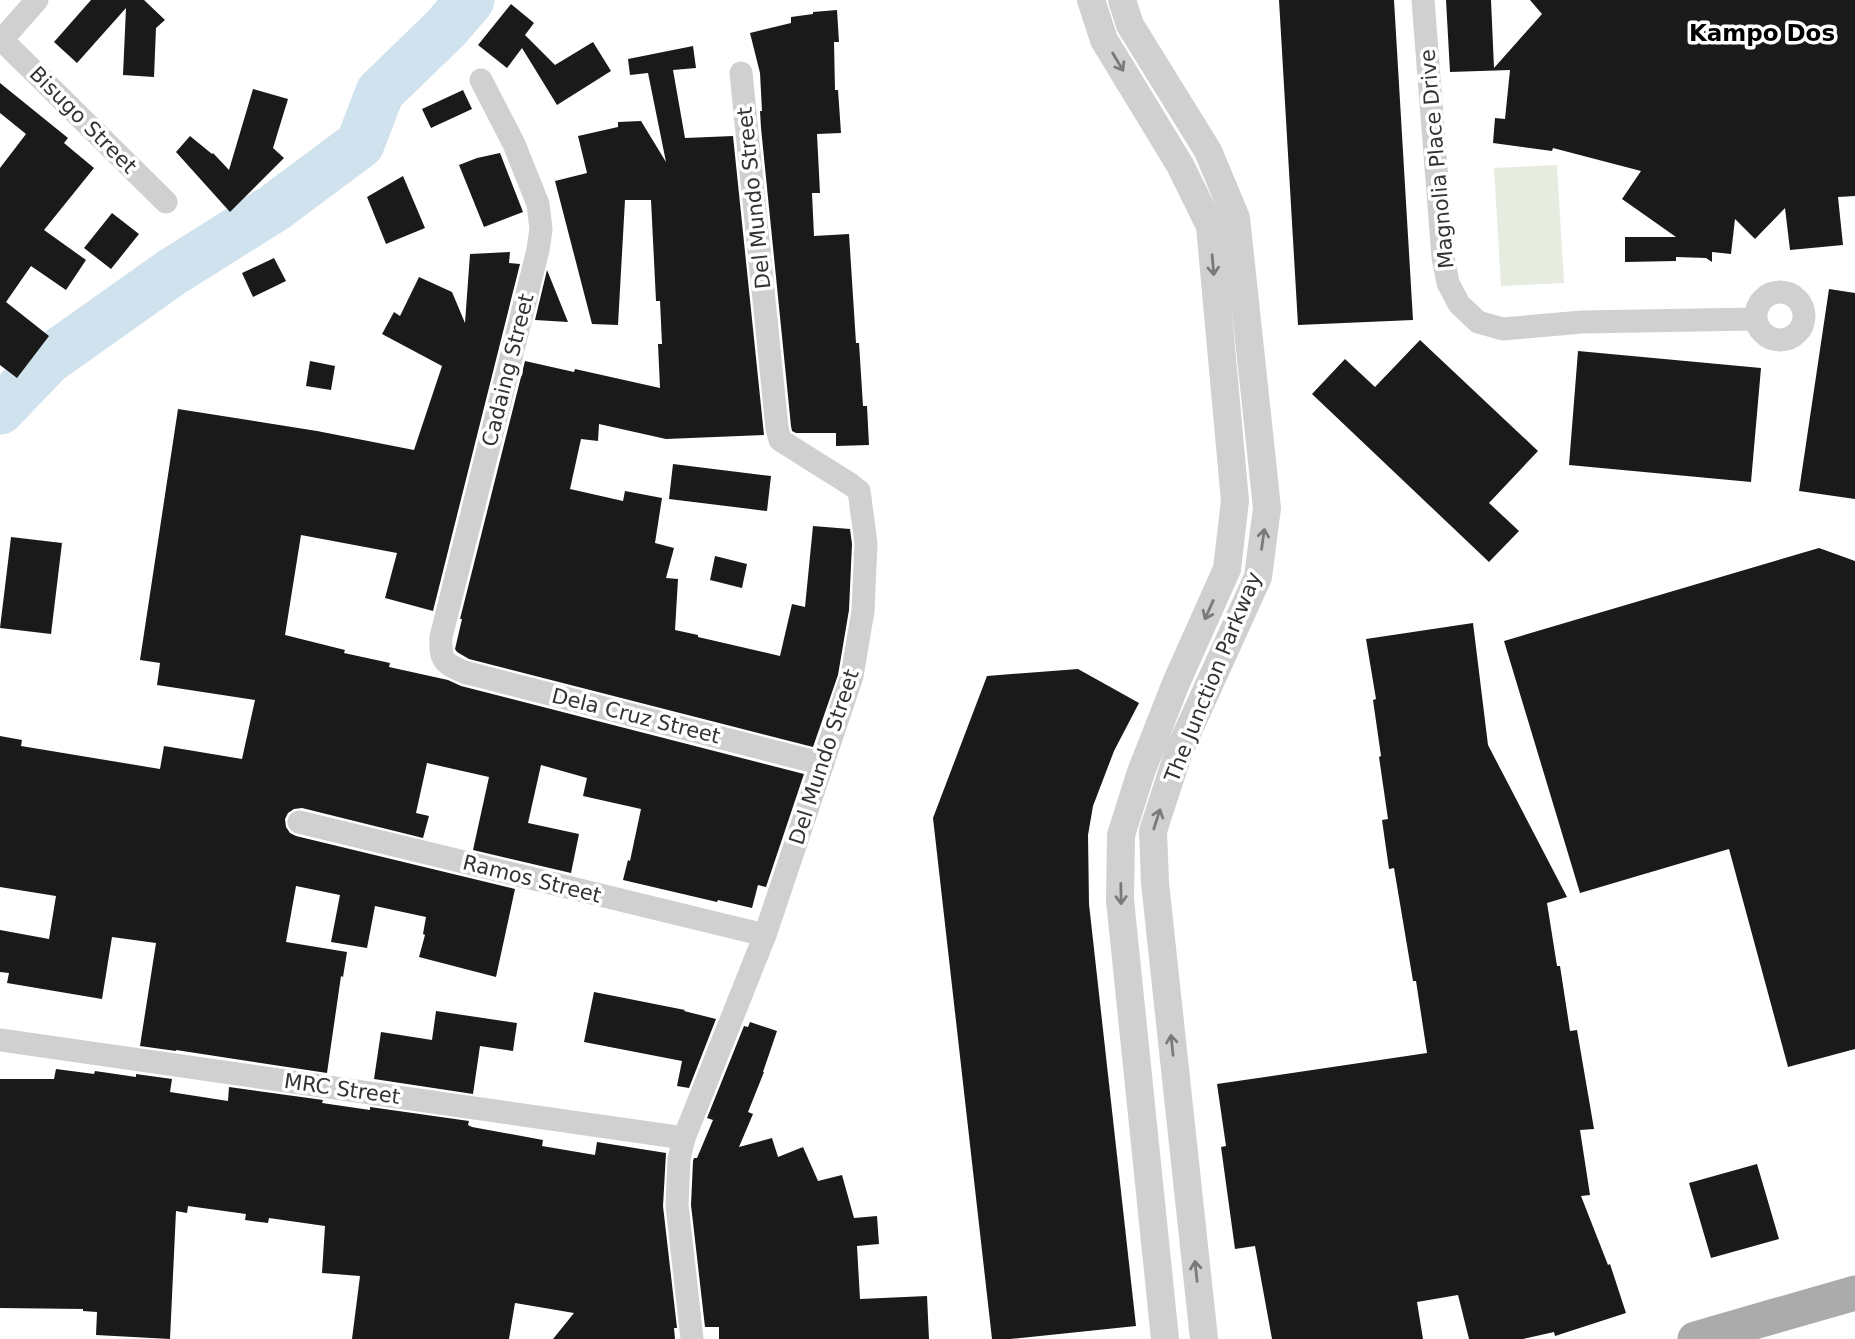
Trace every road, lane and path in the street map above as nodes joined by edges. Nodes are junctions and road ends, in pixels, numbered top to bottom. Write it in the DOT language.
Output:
graph roads {
  1 [pos="37,0"];
  2 [pos="1091,0"];
  3 [pos="1122,0"];
  4 [pos="1423,0"];
  5 [pos="1,40"];
  6 [pos="741,73"];
  7 [pos="481,80"];
  8 [pos="1208,151"];
  9 [pos="1180,164"];
  10 [pos="166,202"];
  11 [pos="1756,319"];
  12 [pos="1227,569"];
  13 [pos="1258,577"];
  14 [pos="449,666"];
  15 [pos="823,764"];
  16 [pos="299,822"];
  17 [pos="765,935"];
  18 [pos="0,1040"];
  19 [pos="684,1138"];
  20 [pos="1855,1293"];
  21 [pos="692,1339"];
  22 [pos="1165,1339"];
  23 [pos="1203,1339"];
  24 [pos="1695,1339"];
  1 -- 5 [label="street"];
  2 -- 9 [label="street, The Junction Parkway, one-way"];
  3 -- 8 [label="street, The Junction Parkway"];
  4 -- 11 [label="street, Magnolia Place Drive"];
  5 -- 10 [label="street, Bisugo Street"];
  6 -- 15 [label="street, Del Mundo Street"];
  7 -- 14 [label="street, Cadaing Street"];
  8 -- 9 [label="street"];
  13 -- 8 [label="street, The Junction Parkway, one-way"];
  9 -- 12 [label="street, The Junction Parkway, one-way"];
  12 -- 13 [label="street"];
  12 -- 22 [label="street, The Junction Parkway, one-way"];
  23 -- 13 [label="street, The Junction Parkway, one-way"];
  14 -- 15 [label="street, Dela Cruz Street"];
  15 -- 17 [label="street, Del Mundo Street"];
  16 -- 17 [label="street, Ramos Street"];
  17 -- 19 [label="street, Del Mundo Street"];
  18 -- 19 [label="street, MRC Street"];
  19 -- 21 [label="street, Del Mundo Street"];
  20 -- 24 [label="main road"];
}
